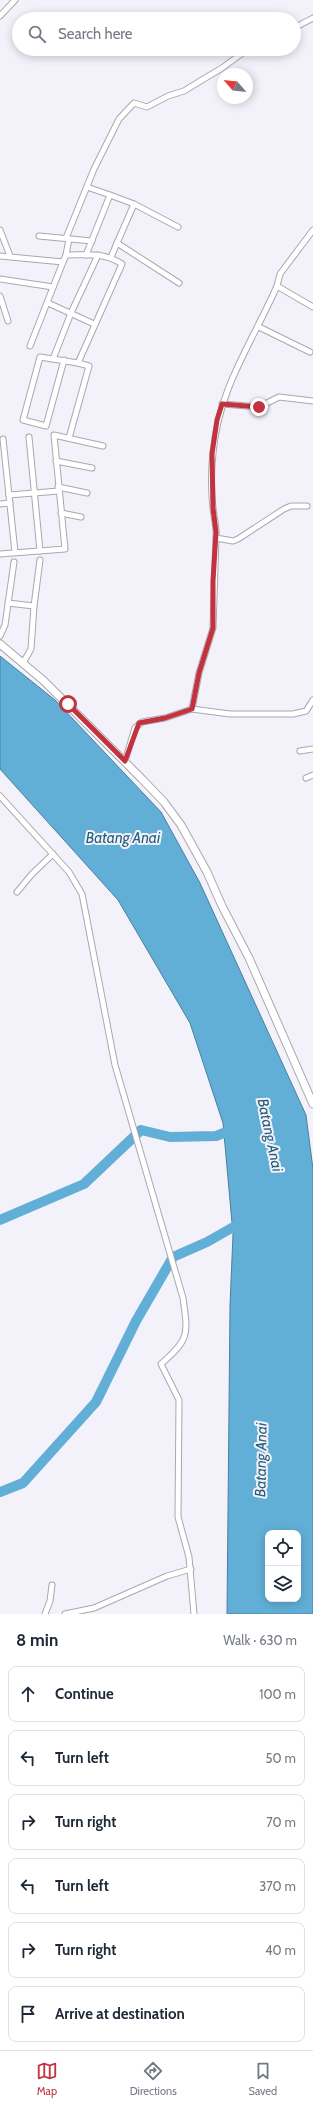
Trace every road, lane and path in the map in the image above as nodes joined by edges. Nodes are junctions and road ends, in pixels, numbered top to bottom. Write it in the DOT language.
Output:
graph roads {
  1 [pos="15,0"];
  2 [pos="0,16"];
  3 [pos="313,18"];
  4 [pos="301,24"];
  5 [pos="239,56"];
  6 [pos="87,187"];
  7 [pos="110,195"];
  8 [pos="134,204"];
  9 [pos="178,227"];
  10 [pos="0,230"];
  11 [pos="313,230"];
  12 [pos="39,236"];
  13 [pos="67,238"];
  14 [pos="92,241"];
  15 [pos="117,243"];
  16 [pos="66,255"];
  17 [pos="86,255"];
  18 [pos="98,255"];
  19 [pos="0,256"];
  20 [pos="10,256"];
  21 [pos="111,257"];
  22 [pos="63,262"];
  23 [pos="0,279"];
  24 [pos="179,283"];
  25 [pos="277,286"];
  26 [pos="53,287"];
  27 [pos="0,296"];
  28 [pos="48,303"];
  29 [pos="313,307"];
  30 [pos="71,313"];
  31 [pos="8,321"];
  32 [pos="94,324"];
  33 [pos="259,327"];
  34 [pos="30,346"];
  35 [pos="310,352"];
  36 [pos="53,358"];
  37 [pos="64,360"];
  38 [pos="78,363"];
  39 [pos="313,401"];
  40 [pos="222,404"];
  41 [pos="29,436"];
  42 [pos="69,438"];
  43 [pos="3,439"];
  44 [pos="103,446"];
  45 [pos="56,461"];
  46 [pos="92,468"];
  47 [pos="59,489"];
  48 [pos="34,493"];
  49 [pos="87,493"];
  50 [pos="9,495"];
  51 [pos="10,503"];
  52 [pos="0,504"];
  53 [pos="308,506"];
  54 [pos="61,513"];
  55 [pos="81,517"];
  56 [pos="216,538"];
  57 [pos="40,550"];
  58 [pos="15,552"];
  59 [pos="0,554"];
  60 [pos="40,560"];
  61 [pos="14,562"];
  62 [pos="8,603"];
  63 [pos="34,606"];
  64 [pos="0,636"];
  65 [pos="0,644"];
  66 [pos="23,663"];
  67 [pos="313,700"];
  68 [pos="192,709"];
  69 [pos="313,749"];
  70 [pos="300,751"];
  71 [pos="125,761"];
  72 [pos="313,775"];
  73 [pos="306,778"];
  74 [pos="0,796"];
  75 [pos="53,854"];
  76 [pos="17,892"];
  77 [pos="313,1104"];
  78 [pos="191,1569"];
  79 [pos="52,1585"];
  80 [pos="45,1614"];
  81 [pos="65,1614"];
  82 [pos="194,1614"];
  1 -- 2 [label="street"];
  3 -- 4 [label="street"];
  5 -- 6 [label="street"];
  6 -- 7 [label="street"];
  6 -- 13 [label="street"];
  7 -- 8 [label="street"];
  7 -- 14 [label="street"];
  8 -- 9 [label="street"];
  8 -- 15 [label="street"];
  10 -- 20 [label="street"];
  11 -- 25 [label="street"];
  12 -- 13 [label="street"];
  13 -- 14 [label="street"];
  13 -- 16 [label="street"];
  14 -- 17 [label="street"];
  15 -- 21 [label="street"];
  15 -- 24 [label="street"];
  16 -- 17 [label="street"];
  16 -- 22 [label="street"];
  17 -- 18 [label="street"];
  18 -- 21 [label="street"];
  18 -- 30 [label="street"];
  19 -- 20 [label="street"];
  20 -- 22 [label="street"];
  21 -- 32 [label="street"];
  22 -- 26 [label="street"];
  23 -- 26 [label="street"];
  25 -- 29 [label="street"];
  25 -- 33 [label="street"];
  26 -- 28 [label="street"];
  27 -- 31 [label="street"];
  28 -- 30 [label="street"];
  28 -- 34 [label="street"];
  30 -- 32 [label="street"];
  30 -- 36 [label="street"];
  32 -- 38 [label="street"];
  33 -- 35 [label="street"];
  33 -- 40 [label="street"];
  36 -- 37 [label="street"];
  36 -- 37 [label="street"];
  37 -- 38 [label="street"];
  38 -- 42 [label="street"];
  39 -- 40 [label="street"];
  40 -- 56 [label="street"];
  41 -- 48 [label="street"];
  42 -- 44 [label="street"];
  42 -- 45 [label="street"];
  43 -- 50 [label="street"];
  45 -- 46 [label="street"];
  45 -- 47 [label="street"];
  47 -- 48 [label="street"];
  47 -- 49 [label="street"];
  47 -- 54 [label="street"];
  48 -- 50 [label="street"];
  48 -- 57 [label="street"];
  50 -- 51 [label="street"];
  51 -- 52 [label="street"];
  51 -- 58 [label="street"];
  53 -- 56 [label="street"];
  54 -- 55 [label="street"];
  54 -- 57 [label="street"];
  56 -- 68 [label="street"];
  57 -- 58 [label="street"];
  58 -- 59 [label="street"];
  60 -- 63 [label="street"];
  61 -- 62 [label="street"];
  62 -- 63 [label="street"];
  62 -- 64 [label="street"];
  63 -- 66 [label="street"];
  65 -- 66 [label="street"];
  66 -- 71 [label="street"];
  67 -- 68 [label="street"];
  68 -- 71 [label="street"];
  69 -- 70 [label="street"];
  71 -- 77 [label="street"];
  72 -- 73 [label="street"];
  74 -- 75 [label="street"];
  75 -- 76 [label="street"];
  75 -- 78 [label="street"];
  78 -- 81 [label="street"];
  78 -- 82 [label="street"];
  79 -- 80 [label="street"];
}
